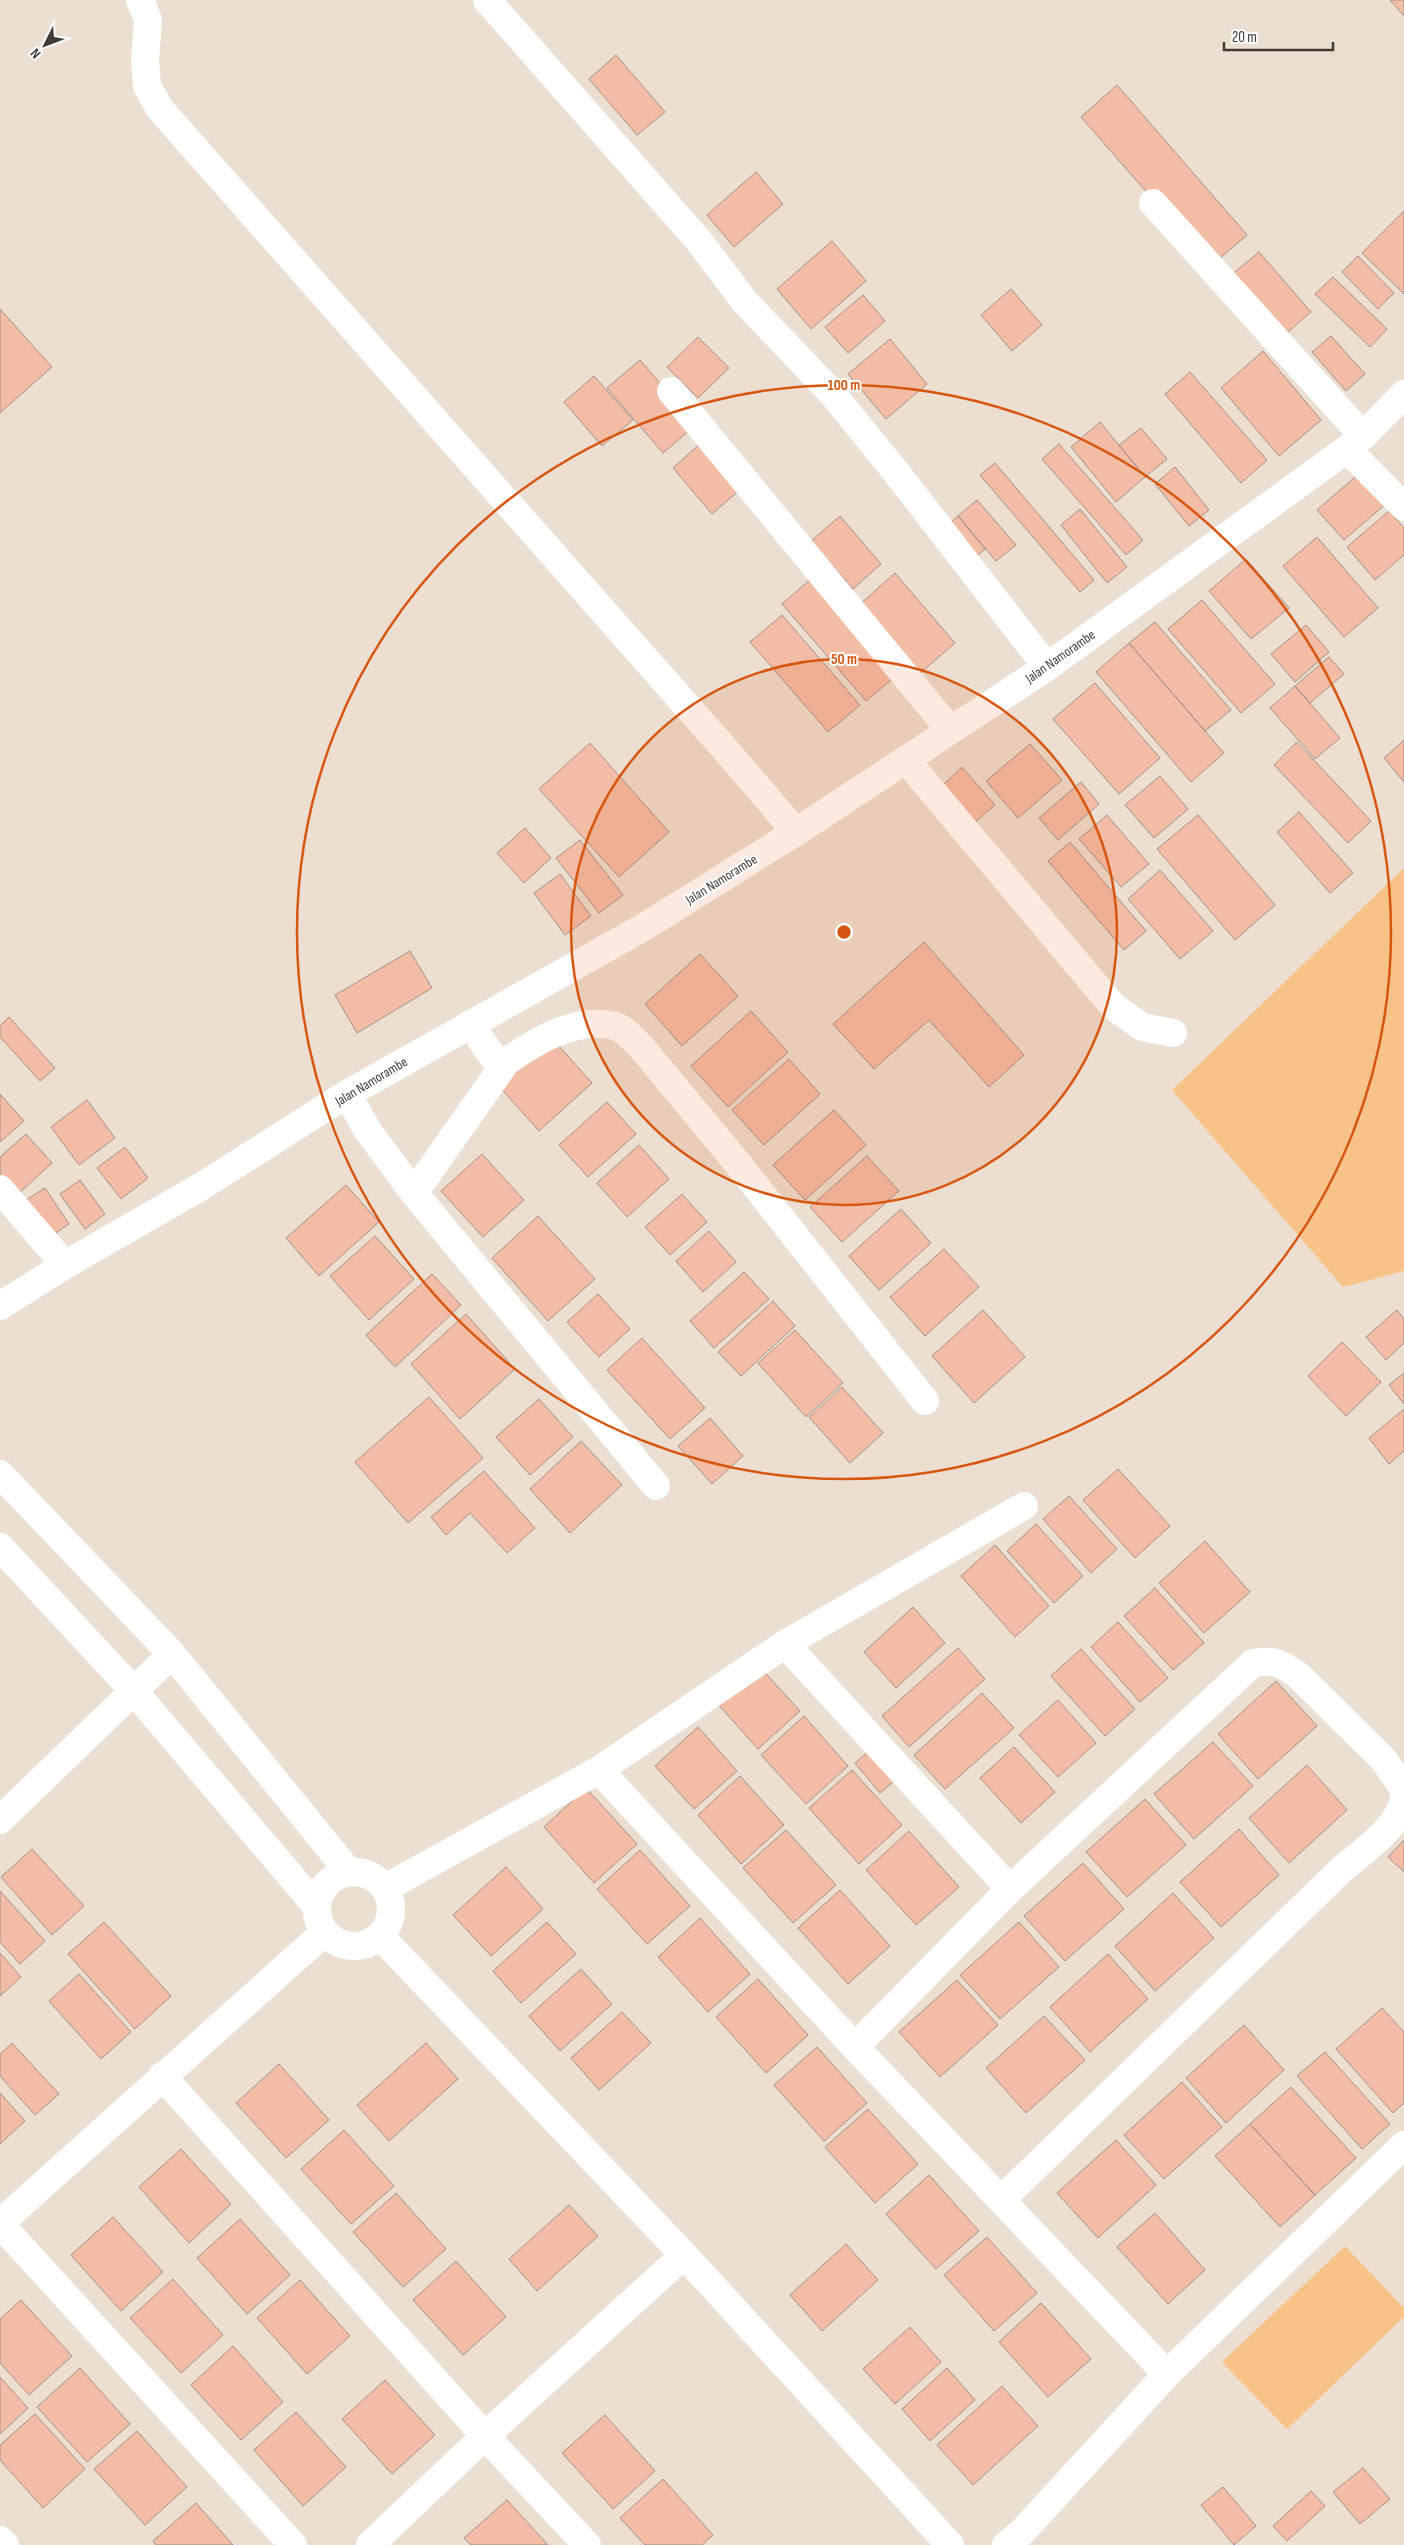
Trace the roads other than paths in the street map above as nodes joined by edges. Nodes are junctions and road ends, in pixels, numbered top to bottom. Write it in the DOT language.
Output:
graph roads {
  1 [pos="140,0"];
  2 [pos="487,0"];
  3 [pos="1153,203"];
  4 [pos="671,391"];
  5 [pos="1404,394"];
  6 [pos="1355,442"];
  7 [pos="1404,507"];
  8 [pos="1047,667"];
  9 [pos="950,730"];
  10 [pos="906,760"];
  11 [pos="796,832"];
  12 [pos="470,1024"];
  13 [pos="1173,1033"];
  14 [pos="506,1062"];
  15 [pos="347,1094"];
  16 [pos="0,1189"];
  17 [pos="414,1193"];
  18 [pos="65,1265"];
  19 [pos="0,1306"];
  20 [pos="925,1401"];
  21 [pos="0,1474"];
  22 [pos="656,1486"];
  23 [pos="1024,1506"];
  24 [pos="0,1548"];
  25 [pos="784,1644"];
  26 [pos="172,1654"];
  27 [pos="133,1690"];
  28 [pos="599,1770"];
  29 [pos="1404,1789"];
  30 [pos="1404,1798"];
  31 [pos="0,1820"];
  32 [pos="349,1872"];
  33 [pos="385,1888"];
  34 [pos="1010,1889"];
  35 [pos="321,1920"];
  36 [pos="380,1936"];
  37 [pos="854,2047"];
  38 [pos="162,2076"];
  39 [pos="1404,2145"];
  40 [pos="1002,2199"];
  41 [pos="0,2224"];
  42 [pos="684,2255"];
  43 [pos="1167,2374"];
  44 [pos="486,2436"];
  45 [pos="0,2540"];
  46 [pos="5,2545"];
  47 [pos="293,2545"];
  48 [pos="370,2545"];
  49 [pos="587,2545"];
  50 [pos="950,2545"];
  51 [pos="1006,2545"];
  1 -- 11 [label="street"];
  2 -- 8 [label="street"];
  3 -- 6 [label="street"];
  4 -- 9 [label="street"];
  5 -- 6 [label="street, Jalan Namorambe"];
  6 -- 7 [label="street"];
  6 -- 8 [label="street, Jalan Namorambe"];
  8 -- 9 [label="street, Jalan Namorambe"];
  9 -- 10 [label="street, Jalan Namorambe"];
  10 -- 11 [label="street, Jalan Namorambe"];
  10 -- 13 [label="street"];
  11 -- 12 [label="street, Jalan Namorambe"];
  12 -- 14 [label="street"];
  12 -- 15 [label="street, Jalan Namorambe"];
  14 -- 17 [label="street"];
  14 -- 20 [label="street"];
  15 -- 17 [label="street"];
  15 -- 18 [label="street, Jalan Namorambe"];
  16 -- 18 [label="street"];
  17 -- 22 [label="street"];
  18 -- 19 [label="street, Jalan Namorambe"];
  21 -- 26 [label="street"];
  23 -- 25 [label="street"];
  24 -- 27 [label="street"];
  25 -- 28 [label="street"];
  25 -- 34 [label="street"];
  26 -- 27 [label="street"];
  26 -- 32 [label="street"];
  27 -- 31 [label="street"];
  27 -- 35 [label="street"];
  28 -- 33 [label="street"];
  28 -- 37 [label="street"];
  29 -- 34 [label="street"];
  30 -- 40 [label="street"];
  32 -- 33 [label="street"];
  32 -- 35 [label="street"];
  33 -- 36 [label="street"];
  34 -- 37 [label="street"];
  35 -- 36 [label="street"];
  35 -- 38 [label="street"];
  36 -- 42 [label="street"];
  37 -- 40 [label="street"];
  38 -- 41 [label="street"];
  38 -- 44 [label="street"];
  39 -- 43 [label="street"];
  40 -- 43 [label="street"];
  41 -- 47 [label="street"];
  42 -- 44 [label="street"];
  42 -- 50 [label="street"];
  43 -- 51 [label="street"];
  44 -- 48 [label="street"];
  44 -- 49 [label="street"];
  45 -- 46 [label="street"];
}
